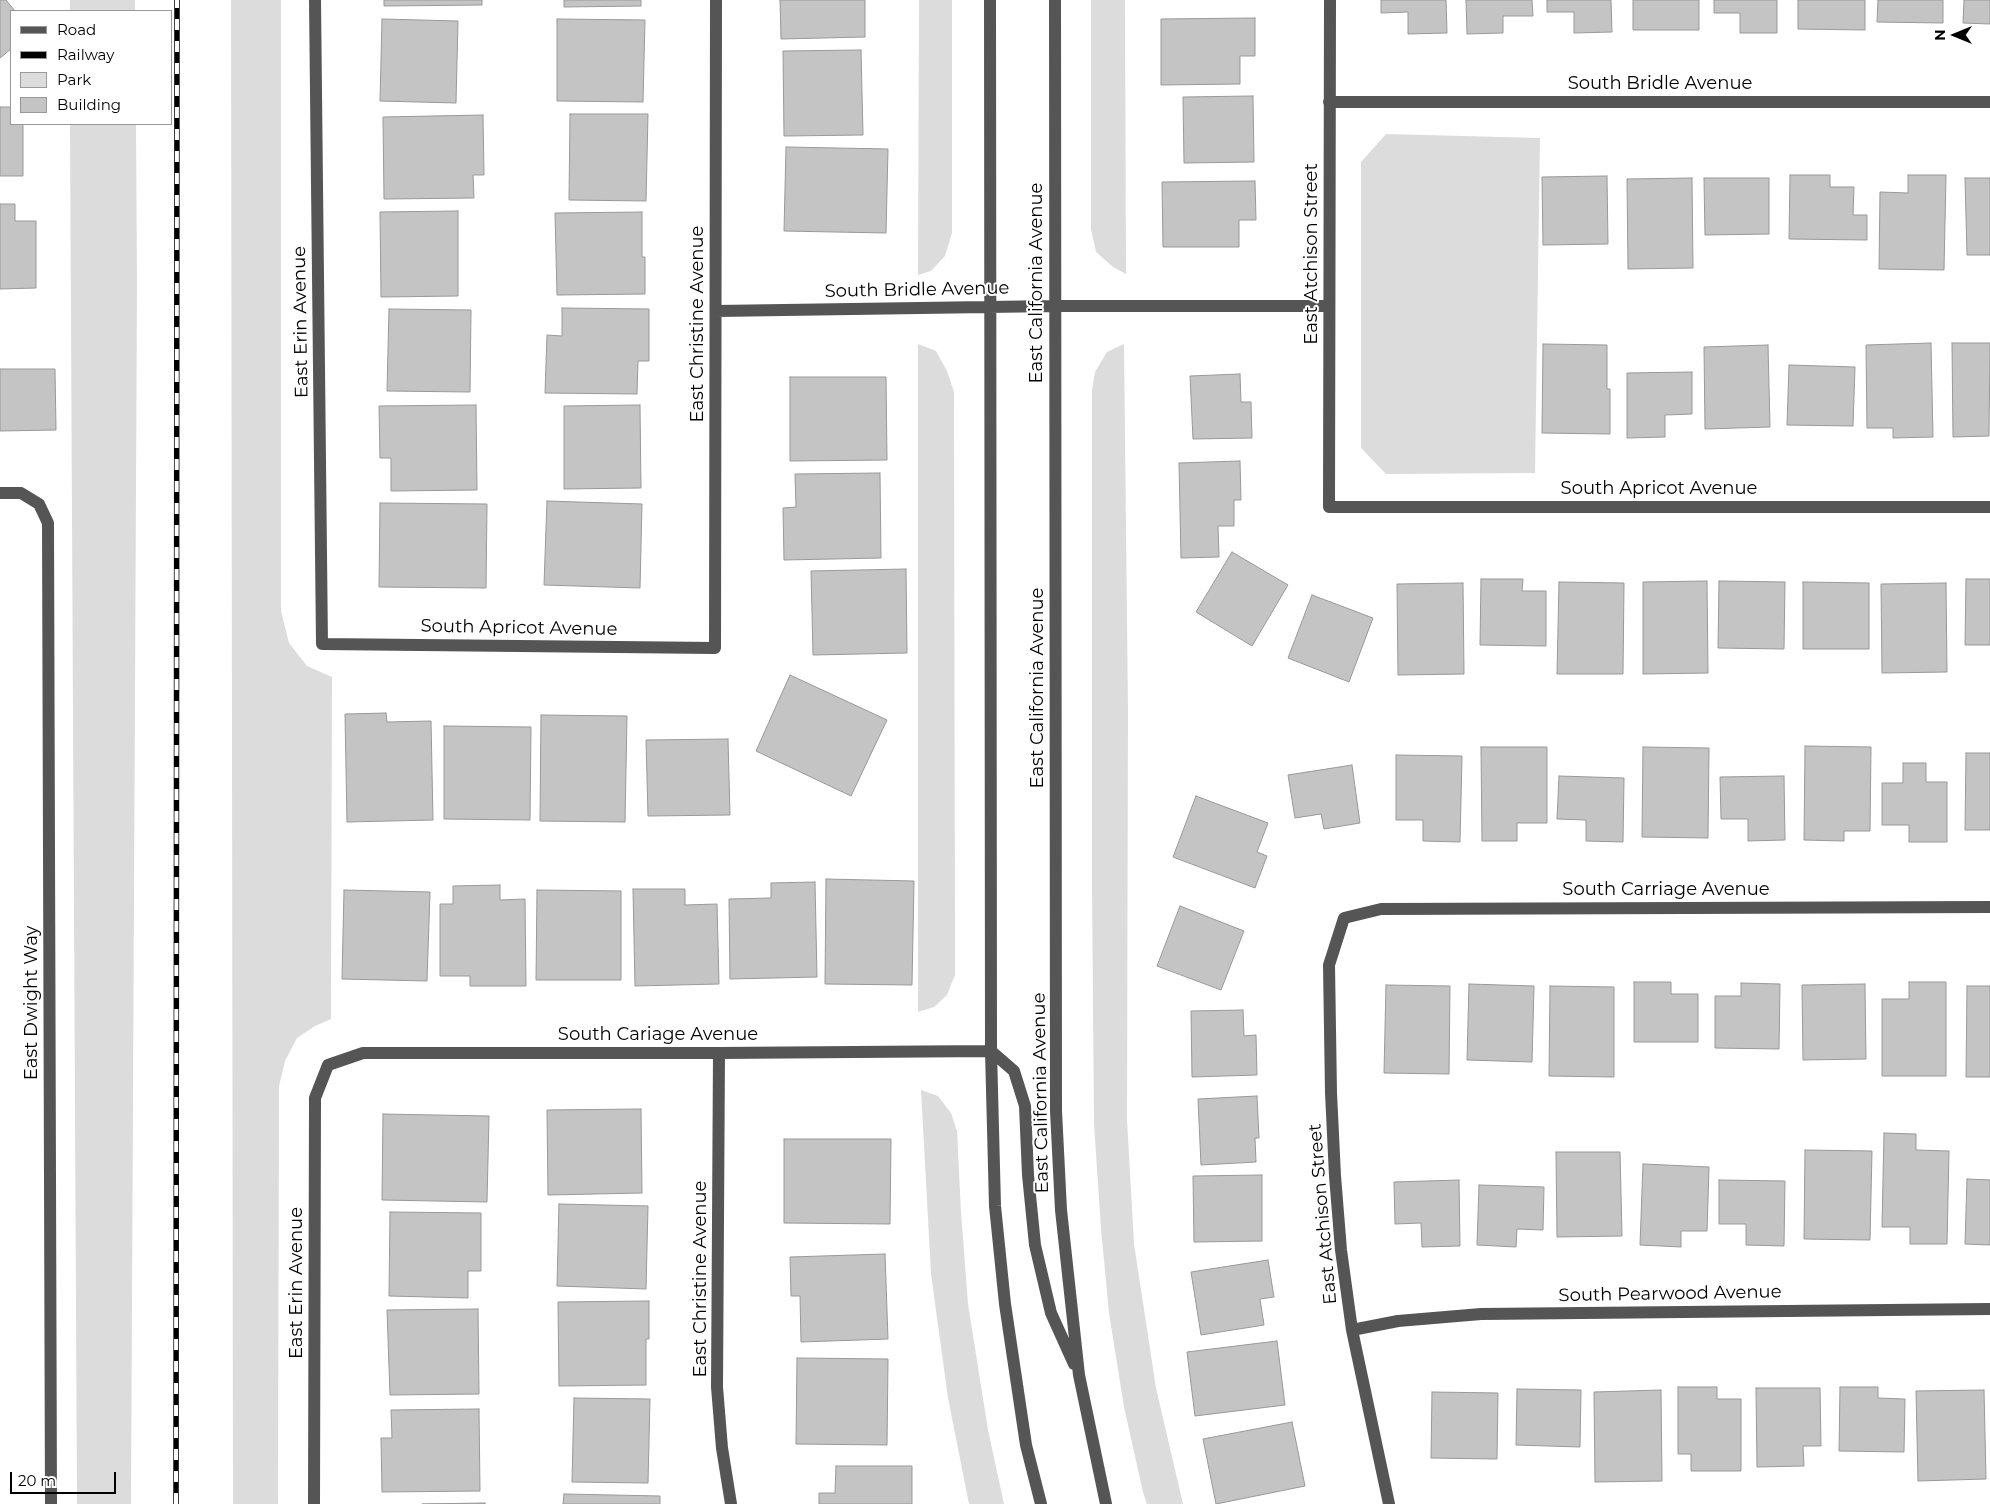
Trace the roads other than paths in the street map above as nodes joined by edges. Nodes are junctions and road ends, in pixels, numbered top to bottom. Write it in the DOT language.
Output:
graph roads {
  1 [pos="315,0"];
  2 [pos="716,0"];
  3 [pos="990,0"];
  4 [pos="1055,0"];
  5 [pos="1330,0"];
  6 [pos="1330,102"];
  7 [pos="1990,102"];
  8 [pos="1055,306"];
  9 [pos="1330,306"];
  10 [pos="992,307"];
  11 [pos="716,311"];
  12 [pos="0,493"];
  13 [pos="1329,507"];
  14 [pos="1990,507"];
  15 [pos="322,644"];
  16 [pos="715,648"];
  17 [pos="1990,907"];
  18 [pos="1344,918"];
  19 [pos="991,1051"];
  20 [pos="719,1053"];
  21 [pos="328,1066"];
  22 [pos="1990,1308"];
  23 [pos="1352,1330"];
  24 [pos="1079,1375"];
  25 [pos="51,1504"];
  26 [pos="314,1504"];
  27 [pos="731,1504"];
  28 [pos="1041,1504"];
  29 [pos="1106,1504"];
  30 [pos="1389,1504"];
  1 -- 15 [label="street, East Erin Avenue"];
  2 -- 11 [label="street, East Christine Avenue"];
  3 -- 10 [label="street"];
  4 -- 8 [label="street, East California Avenue"];
  5 -- 6 [label="street, East Atchison Street"];
  6 -- 7 [label="street, South Bridle Avenue"];
  6 -- 9 [label="street, East Atchison Street"];
  8 -- 9 [label="street, South Bridle Avenue"];
  8 -- 10 [label="street, South Bridle Avenue"];
  8 -- 24 [label="street, East California Avenue"];
  9 -- 13 [label="street, East Atchison Street"];
  10 -- 11 [label="street, South Bridle Avenue"];
  10 -- 19 [label="street"];
  11 -- 16 [label="street, East Christine Avenue"];
  12 -- 25 [label="street, East Dwight Way"];
  13 -- 14 [label="street, South Apricot Avenue"];
  15 -- 16 [label="street, South Apricot Avenue"];
  17 -- 18 [label="street, South Carriage Avenue"];
  18 -- 23 [label="street, East Atchison Street"];
  19 -- 20 [label="street, South Cariage Avenue"];
  19 -- 24 [label="street, East California Avenue"];
  19 -- 28 [label="street"];
  20 -- 21 [label="street, South Cariage Avenue"];
  20 -- 27 [label="street, East Christine Avenue"];
  21 -- 26 [label="street, East Erin Avenue"];
  22 -- 23 [label="street, South Pearwood Avenue"];
  23 -- 30 [label="street, East Atchison Street"];
  24 -- 29 [label="street, East California Avenue"];
}
